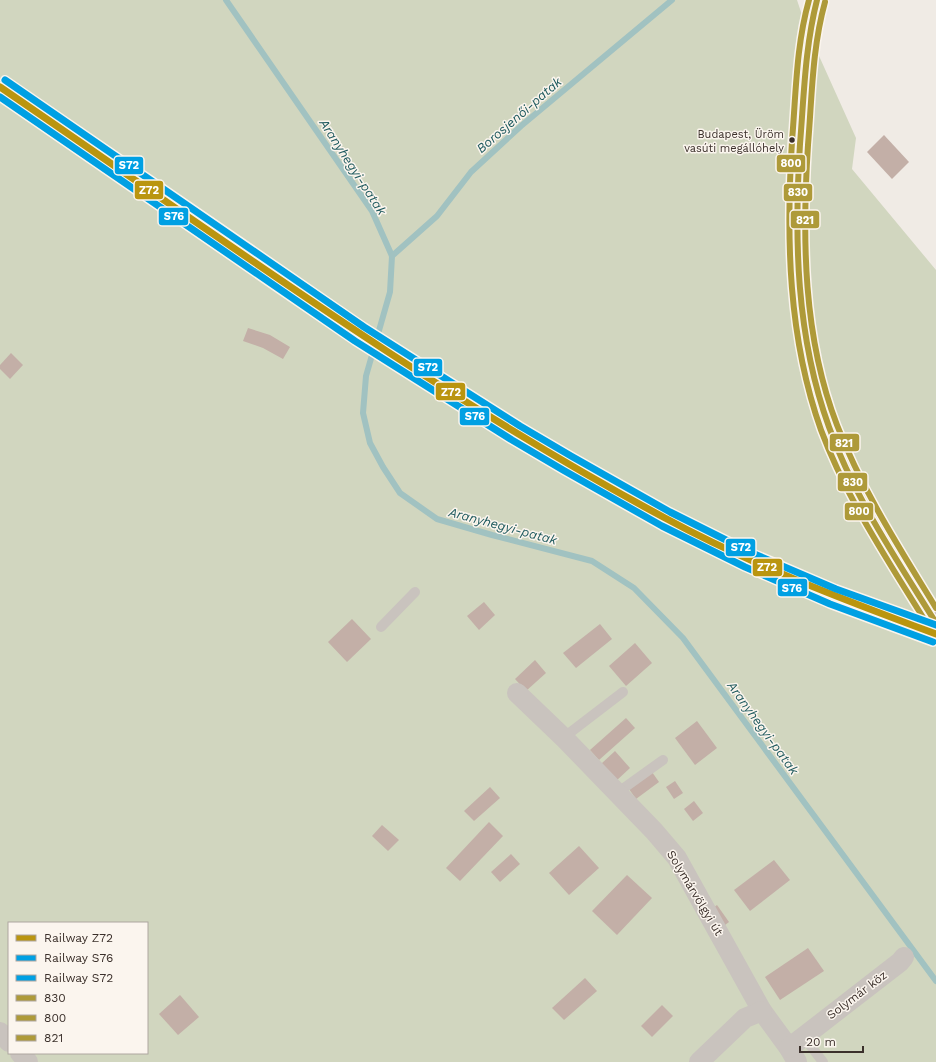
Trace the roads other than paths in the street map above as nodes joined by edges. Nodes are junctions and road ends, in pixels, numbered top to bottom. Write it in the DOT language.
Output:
graph roads {
  1 [pos="814,3"];
  2 [pos="415,592"];
  3 [pos="936,623"];
  4 [pos="381,627"];
  5 [pos="623,692"];
  6 [pos="517,693"];
  7 [pos="564,738"];
  8 [pos="663,760"];
  9 [pos="617,793"];
  10 [pos="904,957"];
  11 [pos="762,1011"];
  12 [pos="0,1032"];
  13 [pos="8,1041"];
  14 [pos="796,1049"];
  15 [pos="21,1054"];
  16 [pos="28,1062"];
  17 [pos="699,1062"];
  18 [pos="823,1062"];
  1 -- 3 [label="main road"];
  2 -- 4 [label="lane"];
  5 -- 7 [label="lane"];
  6 -- 7 [label="street, Solymárvölgyi út"];
  7 -- 9 [label="street, Solymárvölgyi út"];
  8 -- 9 [label="lane"];
  9 -- 11 [label="street, Solymárvölgyi út"];
  10 -- 14 [label="street, Solymár köz"];
  11 -- 14 [label="street, Solymárvölgyi út"];
  11 -- 17 [label="street"];
  12 -- 13 [label="street"];
  14 -- 18 [label="lane"];
  15 -- 16 [label="street"];
}
